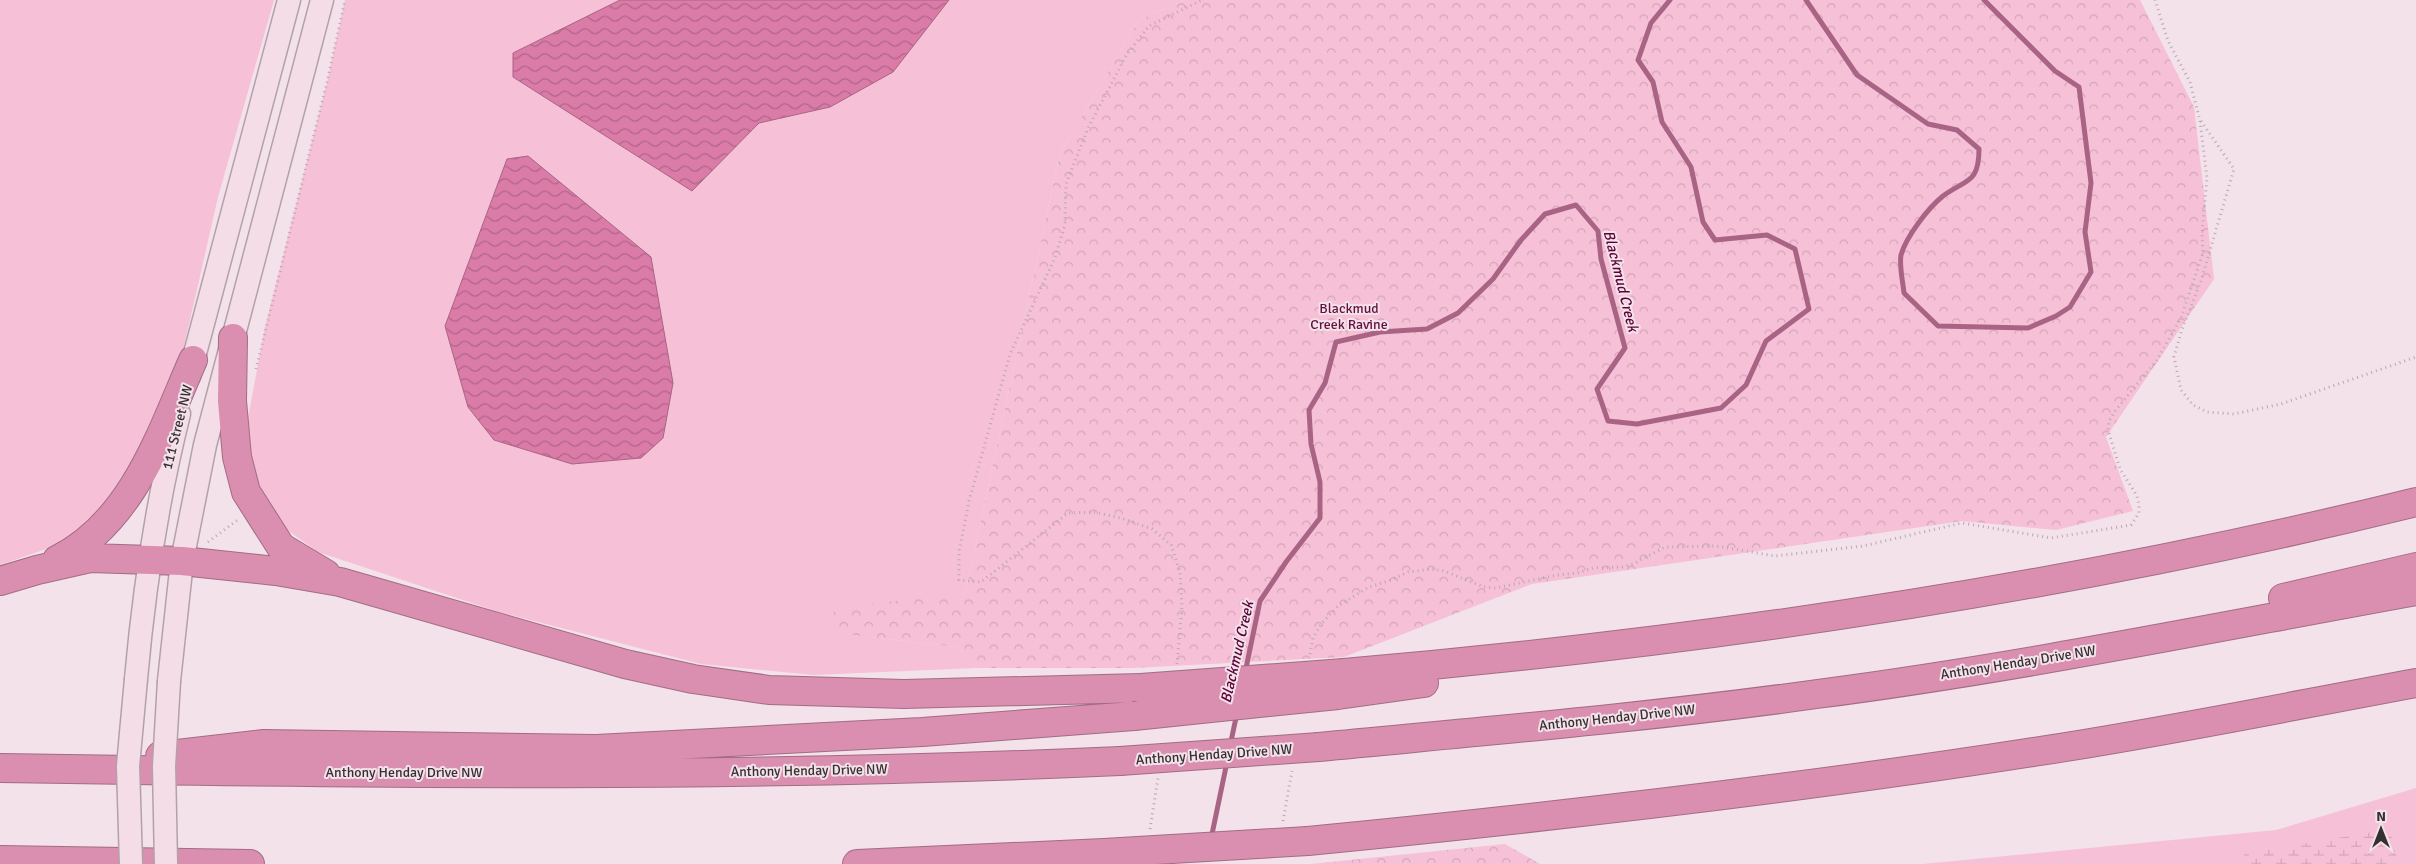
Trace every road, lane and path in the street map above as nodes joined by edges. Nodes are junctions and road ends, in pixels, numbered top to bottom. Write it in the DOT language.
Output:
graph roads {
  1 [pos="289,0"];
  2 [pos="322,0"];
  3 [pos="345,0"];
  4 [pos="1202,0"];
  5 [pos="2155,0"];
  6 [pos="2200,121"];
  7 [pos="232,338"];
  8 [pos="2416,357"];
  9 [pos="193,360"];
  10 [pos="255,374"];
  11 [pos="2416,502"];
  12 [pos="245,514"];
  13 [pos="205,543"];
  14 [pos="150,559"];
  15 [pos="182,561"];
  16 [pos="2416,566"];
  17 [pos="37,570"];
  18 [pos="0,581"];
  19 [pos="340,582"];
  20 [pos="2416,591"];
  21 [pos="2072,654"];
  22 [pos="1309,658"];
  23 [pos="1176,666"];
  24 [pos="2416,683"];
  25 [pos="1341,684"];
  26 [pos="1292,766"];
  27 [pos="0,768"];
  28 [pos="1160,768"];
  29 [pos="57,769"];
  30 [pos="1282,827"];
  31 [pos="1149,835"];
  32 [pos="0,860"];
  33 [pos="131,864"];
  34 [pos="166,864"];
  35 [pos="250,864"];
  36 [pos="857,864"];
  1 -- 9 [label="main road, 111 Street NW"];
  2 -- 7 [label="main road"];
  3 -- 10 [label="path"];
  4 -- 23 [label="path"];
  5 -- 6 [label="path"];
  6 -- 8 [label="path"];
  6 -- 22 [label="path"];
  7 -- 15 [label="main road"];
  7 -- 19 [label="highway"];
  9 -- 14 [label="main road, 111 Street NW"];
  9 -- 17 [label="highway"];
  11 -- 25 [label="highway"];
  12 -- 13 [label="path"];
  14 -- 15 [label="highway"];
  14 -- 17 [label="highway"];
  14 -- 33 [label="main road, 111 Street NW, bridge"];
  15 -- 19 [label="highway"];
  15 -- 34 [label="main road, bridge"];
  16 -- 21 [label="highway"];
  17 -- 18 [label="highway"];
  19 -- 25 [label="highway, bridge"];
  20 -- 21 [label="highway, Anthony Henday Drive NW"];
  21 -- 29 [label="highway, Anthony Henday Drive NW, bridge"];
  24 -- 36 [label="highway, bridge"];
  25 -- 29 [label="highway, bridge"];
  26 -- 30 [label="path"];
  27 -- 29 [label="highway, Anthony Henday Drive NW"];
  28 -- 31 [label="path"];
  32 -- 35 [label="highway"];
}
